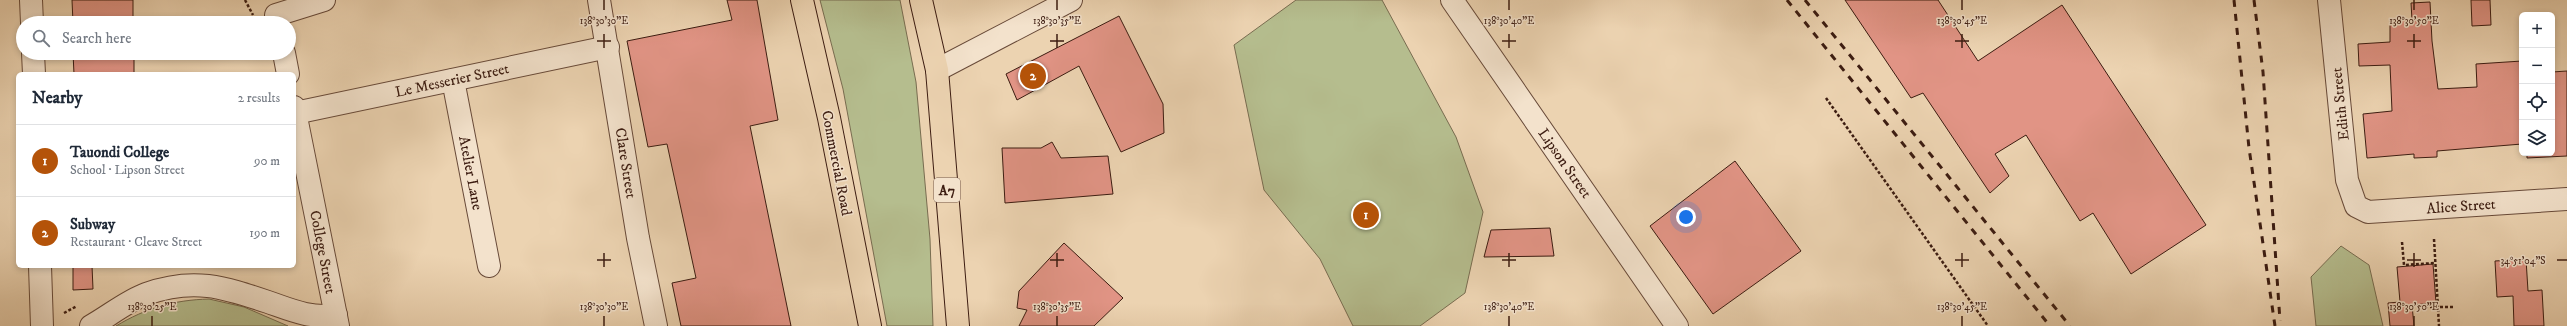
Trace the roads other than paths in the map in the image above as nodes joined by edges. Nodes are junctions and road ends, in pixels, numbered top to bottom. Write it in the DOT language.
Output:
graph roads {
  1 [pos="31,0"];
  2 [pos="324,0"];
  3 [pos="600,0"];
  4 [pos="802,0"];
  5 [pos="921,0"];
  6 [pos="1071,0"];
  7 [pos="1452,0"];
  8 [pos="2329,0"];
  9 [pos="274,13"];
  10 [pos="32,16"];
  11 [pos="608,47"];
  12 [pos="33,60"];
  13 [pos="285,60"];
  14 [pos="937,70"];
  15 [pos="34,72"];
  16 [pos="288,72"];
  17 [pos="453,80"];
  18 [pos="296,110"];
  19 [pos="296,115"];
  20 [pos="2567,199"];
  21 [pos="2356,206"];
  22 [pos="489,266"];
  23 [pos="40,268"];
  24 [pos="337,320"];
  25 [pos="42,326"];
  26 [pos="91,326"];
  27 [pos="656,326"];
  28 [pos="870,326"];
  29 [pos="958,326"];
  30 [pos="1677,326"];
  1 -- 10 [label="street"];
  2 -- 9 [label="street"];
  3 -- 11 [label="street, Clare Street"];
  4 -- 28 [label="main road, Commercial Road"];
  5 -- 14 [label="main road, A7"];
  6 -- 14 [label="street"];
  7 -- 30 [label="street, Lipson Street"];
  8 -- 21 [label="street, Edith Street"];
  11 -- 17 [label="street, Le Messerier Street"];
  11 -- 27 [label="street, Clare Street"];
  12 -- 15 [label="street"];
  13 -- 16 [label="street"];
  14 -- 29 [label="main road, A7"];
  17 -- 18 [label="street, Le Messerier Street"];
  17 -- 22 [label="street, Atelier Lane"];
  19 -- 24 [label="street, College Street"];
  20 -- 21 [label="street, Alice Street"];
  23 -- 25 [label="street"];
  24 -- 26 [label="street"];
}
